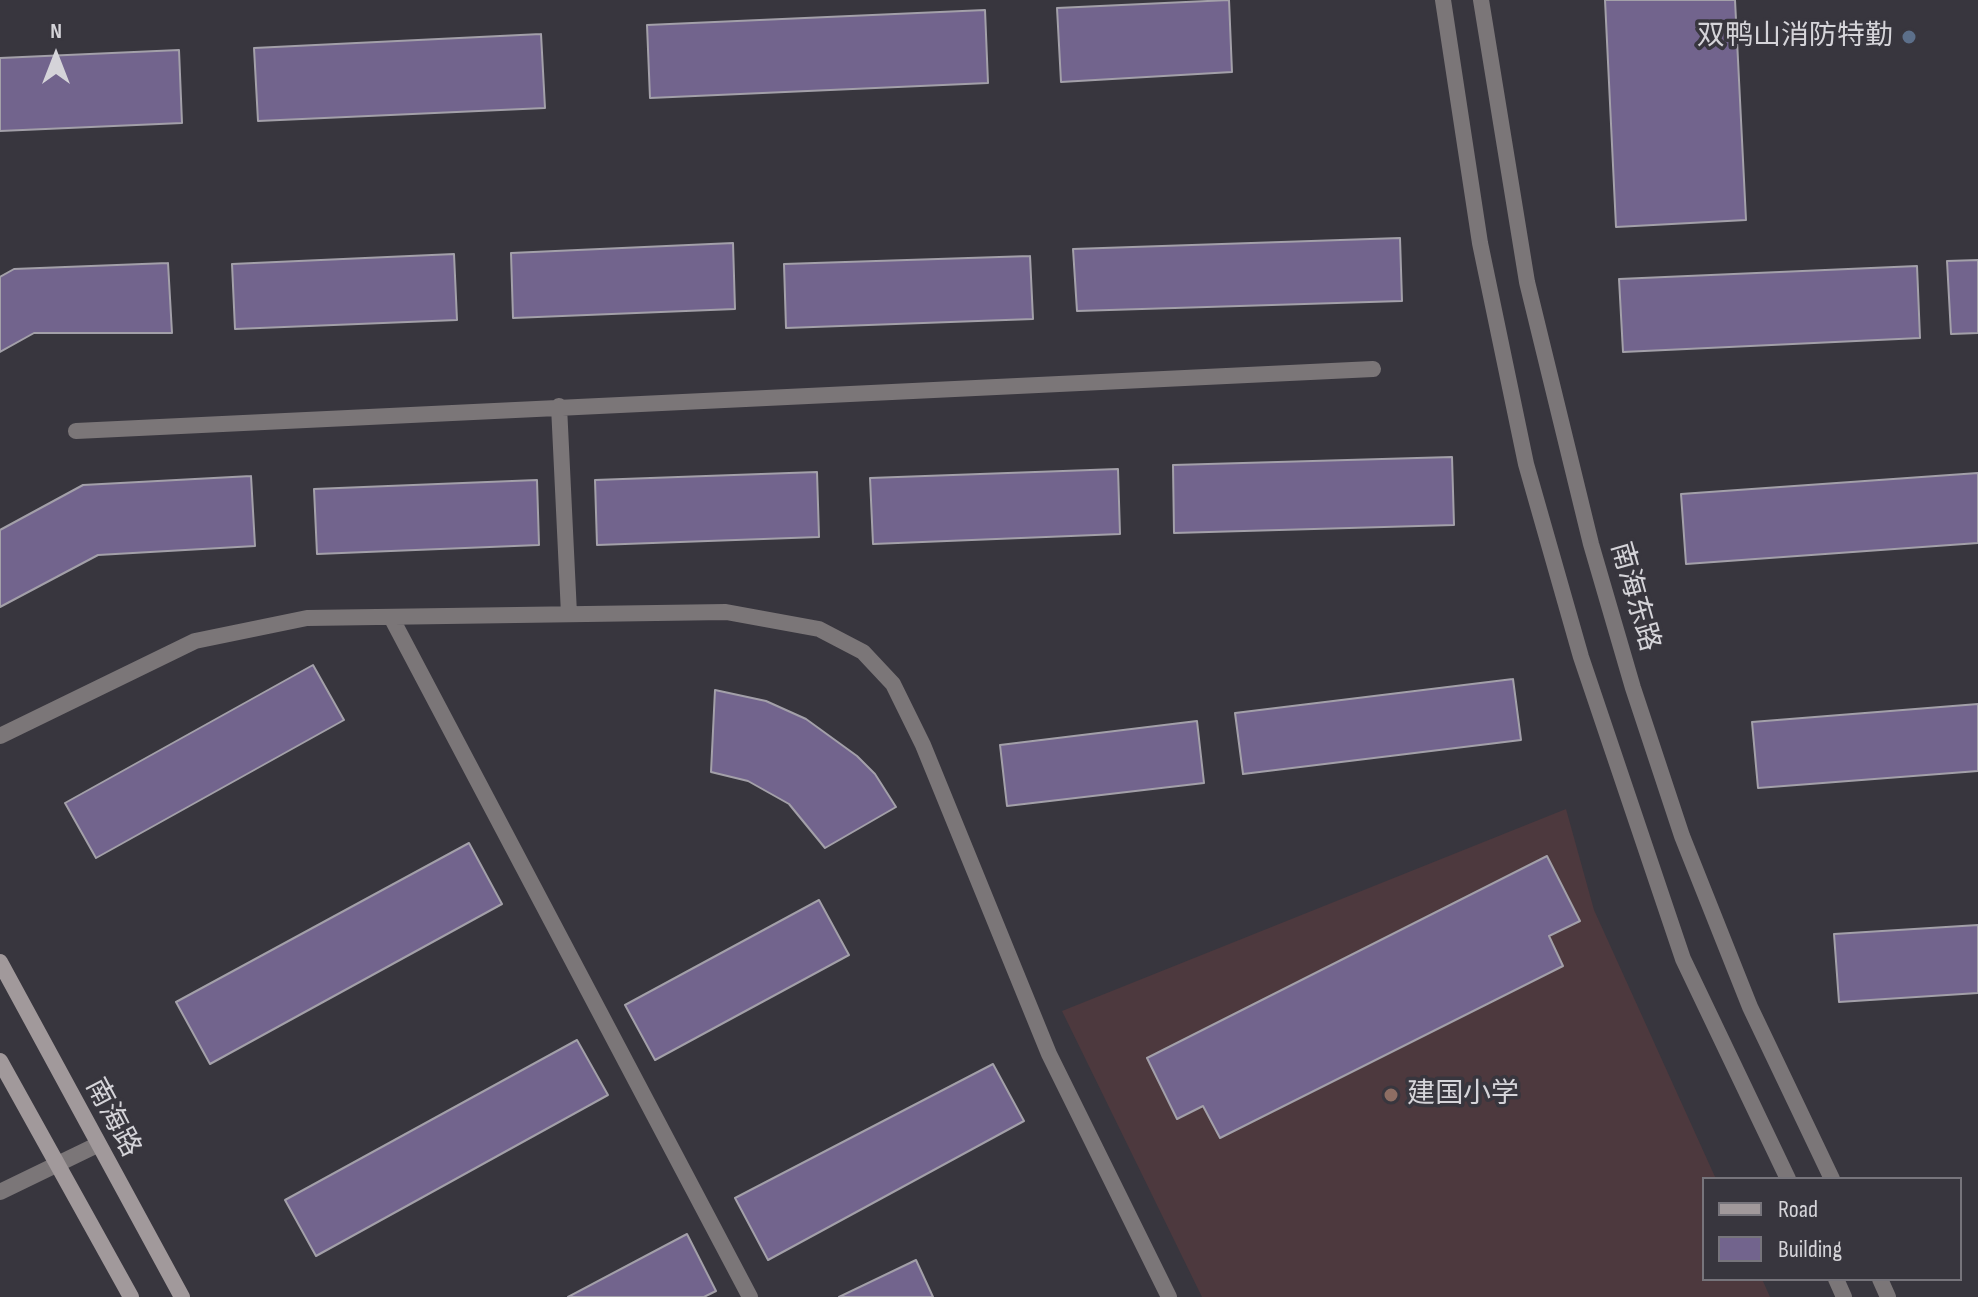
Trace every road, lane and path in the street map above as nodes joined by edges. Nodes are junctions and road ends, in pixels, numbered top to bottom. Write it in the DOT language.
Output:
graph roads {
  1 [pos="1443,0"];
  2 [pos="1481,0"];
  3 [pos="1373,369"];
  4 [pos="559,406"];
  5 [pos="76,431"];
  6 [pos="569,614"];
  7 [pos="391,617"];
  8 [pos="0,736"];
  9 [pos="0,962"];
  10 [pos="0,1061"];
  11 [pos="97,1145"];
  12 [pos="57,1164"];
  13 [pos="1787,1177"];
  14 [pos="1831,1177"];
  15 [pos="0,1192"];
  16 [pos="131,1297"];
  17 [pos="182,1297"];
  18 [pos="750,1297"];
  19 [pos="1169,1297"];
  1 -- 13 [label="street"];
  2 -- 14 [label="street, 南海东路"];
  3 -- 4 [label="street"];
  4 -- 5 [label="street"];
  4 -- 6 [label="street"];
  6 -- 7 [label="street"];
  6 -- 19 [label="street"];
  7 -- 8 [label="street"];
  7 -- 18 [label="street"];
  9 -- 11 [label="main road, 南海路"];
  10 -- 12 [label="main road"];
  11 -- 12 [label="street"];
  11 -- 17 [label="main road, 南海路"];
  12 -- 15 [label="street"];
  12 -- 16 [label="main road"];
}
